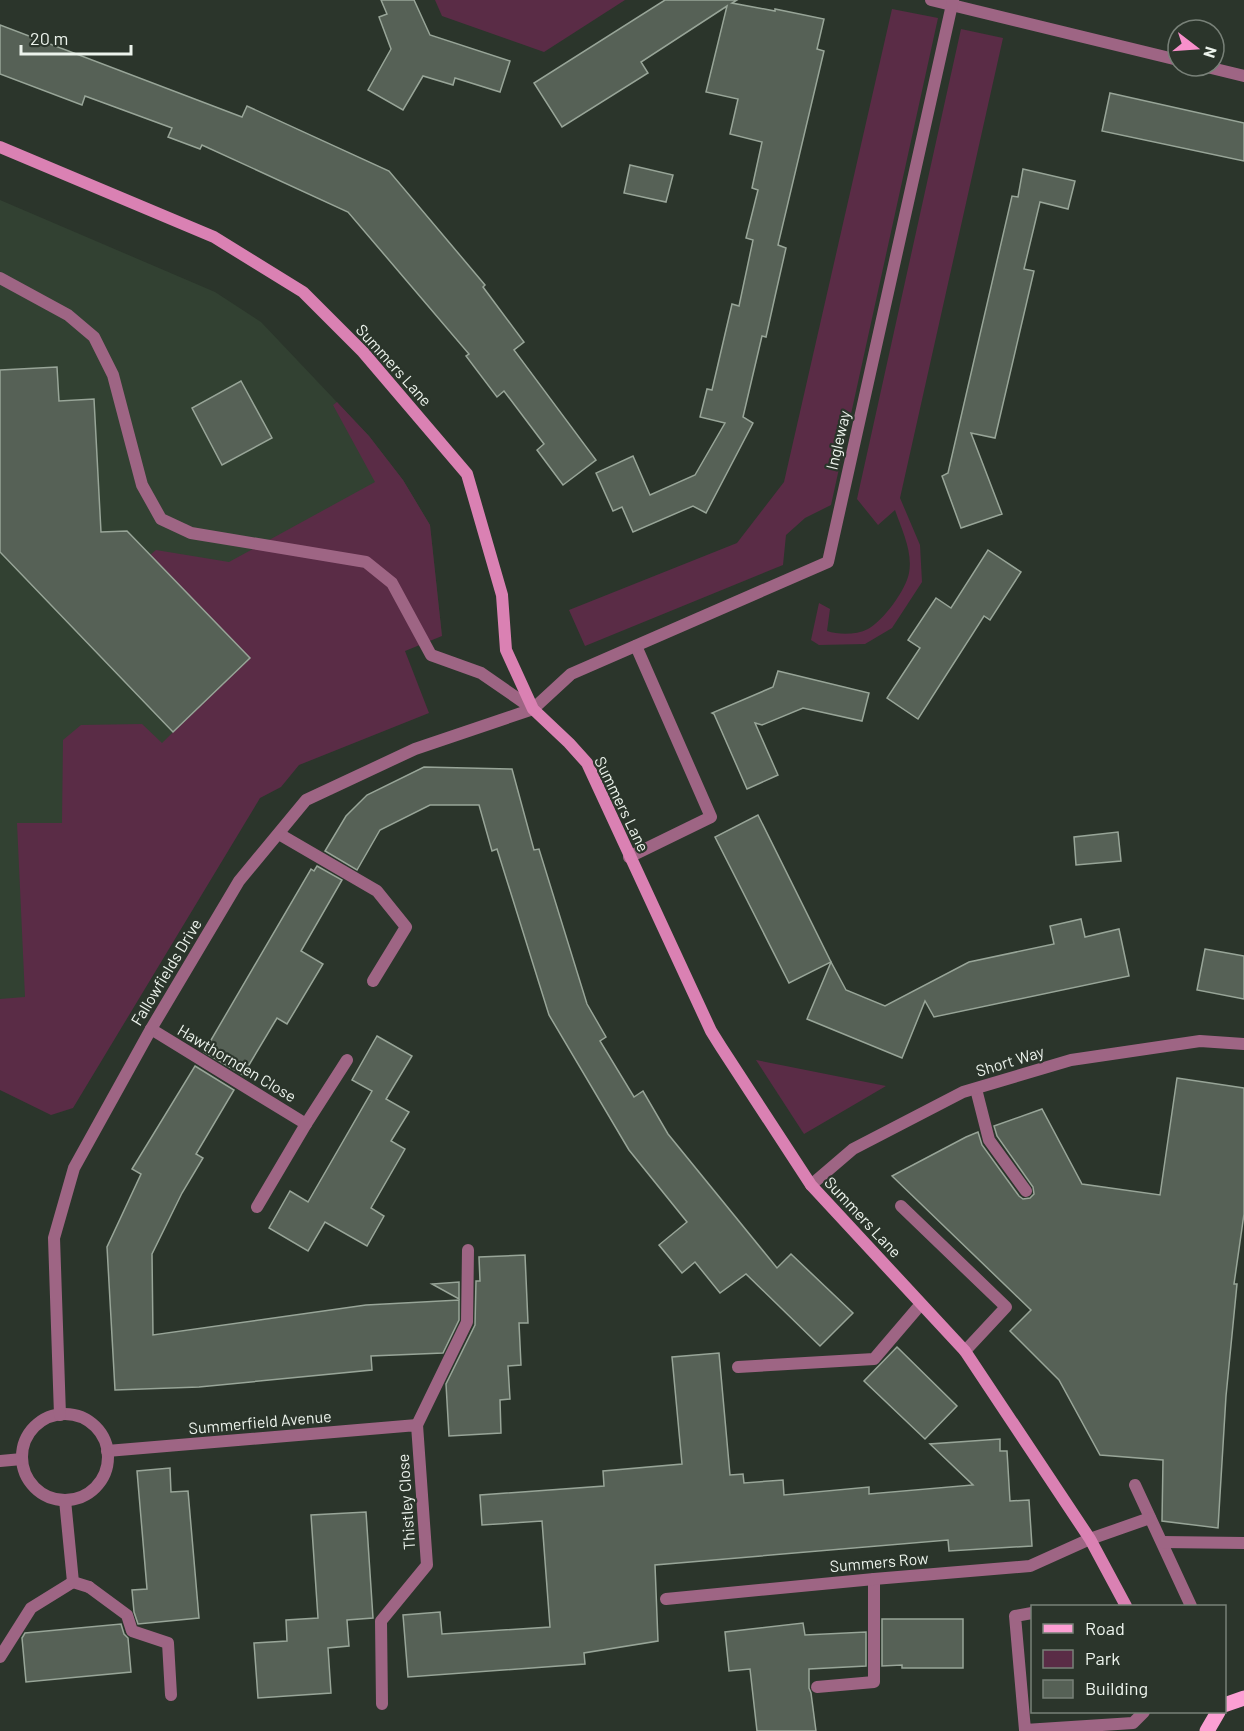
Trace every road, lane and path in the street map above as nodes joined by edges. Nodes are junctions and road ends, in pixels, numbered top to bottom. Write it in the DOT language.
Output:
graph roads {
  1 [pos="931,0"];
  2 [pos="952,2"];
  3 [pos="1166,57"];
  4 [pos="1226,72"];
  5 [pos="1244,76"];
  6 [pos="0,147"];
  7 [pos="0,278"];
  8 [pos="636,646"];
  9 [pos="533,709"];
  10 [pos="279,834"];
  11 [pos="630,857"];
  12 [pos="373,981"];
  13 [pos="151,1029"];
  14 [pos="1244,1044"];
  15 [pos="347,1060"];
  16 [pos="976,1089"];
  17 [pos="306,1124"];
  18 [pos="811,1185"];
  19 [pos="1026,1191"];
  20 [pos="901,1206"];
  21 [pos="257,1208"];
  22 [pos="468,1250"];
  23 [pos="921,1304"];
  24 [pos="965,1351"];
  25 [pos="738,1366"];
  26 [pos="60,1415"];
  27 [pos="417,1425"];
  28 [pos="107,1452"];
  29 [pos="22,1459"];
  30 [pos="0,1461"];
  31 [pos="1135,1485"];
  32 [pos="65,1500"];
  33 [pos="1150,1518"];
  34 [pos="1090,1539"];
  35 [pos="1162,1542"];
  36 [pos="1244,1543"];
  37 [pos="874,1579"];
  38 [pos="73,1582"];
  39 [pos="666,1599"];
  40 [pos="1125,1605"];
  41 [pos="1191,1605"];
  42 [pos="1031,1613"];
  43 [pos="0,1657"];
  44 [pos="818,1688"];
  45 [pos="171,1695"];
  46 [pos="1244,1698"];
  47 [pos="382,1704"];
  48 [pos="1226,1706"];
  49 [pos="1143,1713"];
  50 [pos="1215,1713"];
  51 [pos="1207,1731"];
  1 -- 2 [label="street"];
  2 -- 3 [label="street"];
  2 -- 8 [label="street, Ingleway"];
  4 -- 5 [label="street"];
  6 -- 9 [label="street, Summers Lane"];
  7 -- 9 [label="street"];
  8 -- 9 [label="street, Ingleway"];
  8 -- 11 [label="street"];
  9 -- 10 [label="street, Fallowfields Drive"];
  9 -- 11 [label="street, Summers Lane"];
  10 -- 12 [label="street"];
  10 -- 13 [label="street, Fallowfields Drive"];
  11 -- 18 [label="street, Summers Lane"];
  13 -- 17 [label="street, Hawthornden Close"];
  13 -- 26 [label="street, Fallowfields Drive"];
  14 -- 16 [label="street, Short Way"];
  15 -- 17 [label="street, Hawthornden Close"];
  16 -- 18 [label="street, Short Way"];
  16 -- 19 [label="street"];
  17 -- 21 [label="street, Hawthornden Close"];
  18 -- 23 [label="street, Summers Lane"];
  20 -- 24 [label="street"];
  22 -- 27 [label="street"];
  23 -- 24 [label="street, Summers Lane"];
  23 -- 25 [label="street"];
  24 -- 34 [label="street, Summers Lane"];
  26 -- 28 [label="street"];
  26 -- 29 [label="street"];
  27 -- 28 [label="street, Summerfield Avenue"];
  27 -- 47 [label="street, Thistley Close"];
  28 -- 32 [label="street"];
  29 -- 30 [label="street"];
  29 -- 32 [label="street"];
  31 -- 33 [label="street"];
  32 -- 38 [label="street"];
  33 -- 34 [label="street, Summers Row"];
  33 -- 35 [label="street"];
  34 -- 37 [label="street, Summers Row"];
  34 -- 40 [label="street, Summers Lane"];
  35 -- 36 [label="street"];
  35 -- 41 [label="street"];
  37 -- 39 [label="street, Summers Row"];
  37 -- 44 [label="street"];
  38 -- 43 [label="street"];
  38 -- 45 [label="street"];
  42 -- 49 [label="street"];
  46 -- 48 [label="main road"];
  50 -- 51 [label="main road"];
}
